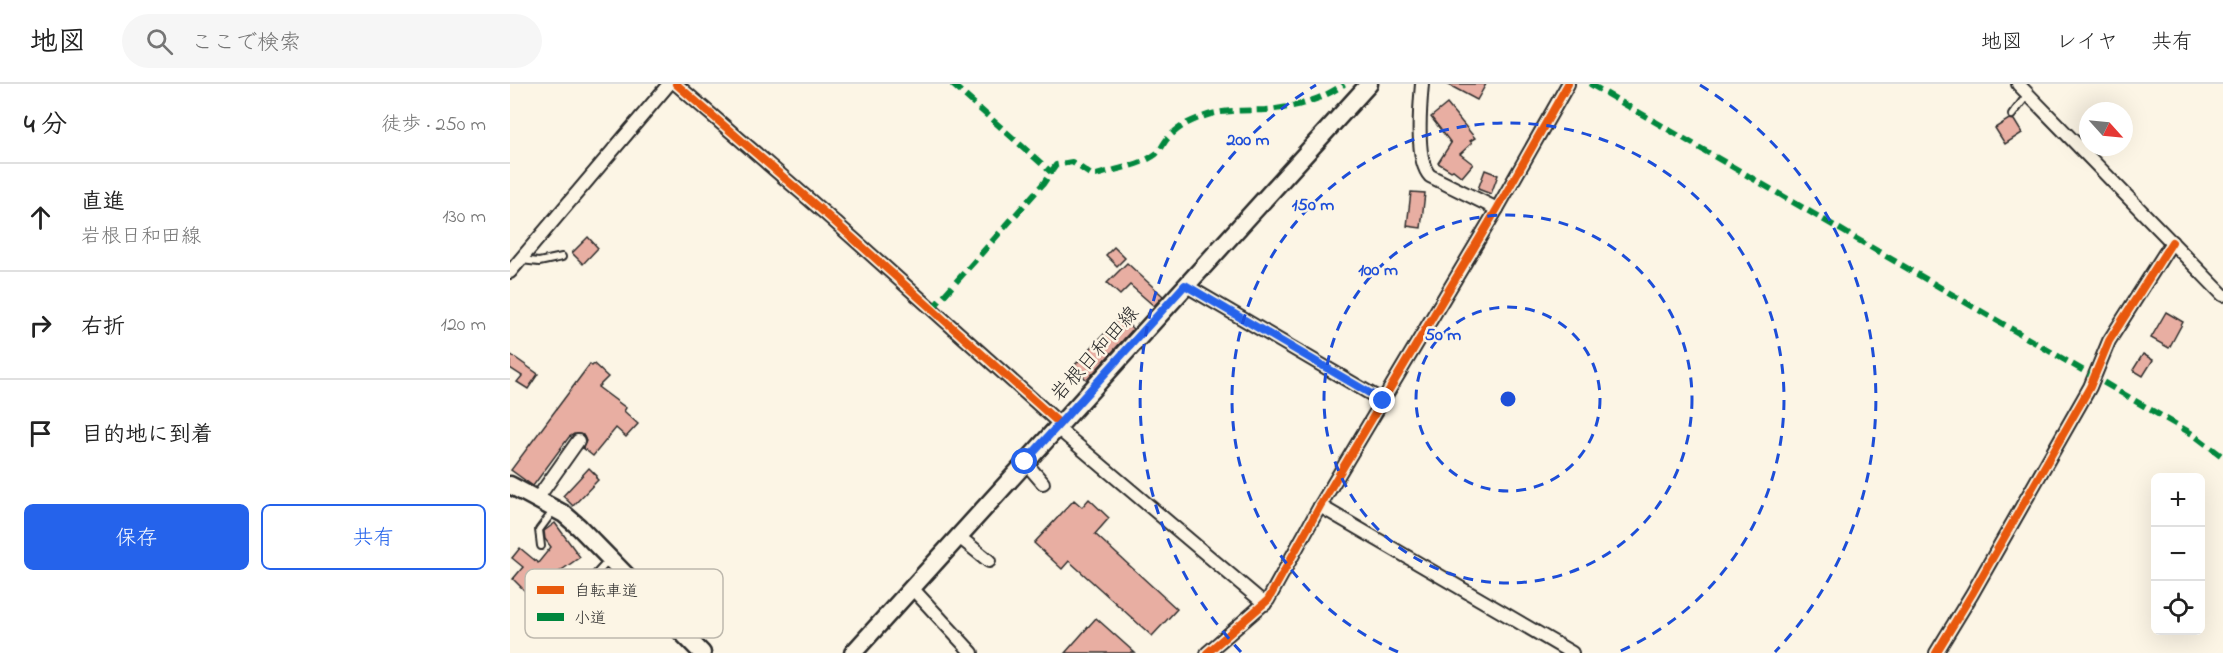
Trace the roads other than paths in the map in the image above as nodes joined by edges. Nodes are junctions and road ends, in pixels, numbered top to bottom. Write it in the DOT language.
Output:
graph roads {
  1 [pos="669,84"];
  2 [pos="676,84"];
  3 [pos="1369,84"];
  4 [pos="1422,84"];
  5 [pos="1568,84"];
  6 [pos="2018,84"];
  7 [pos="2028,93"];
  8 [pos="2012,115"];
  9 [pos="1497,209"];
  10 [pos="2172,242"];
  11 [pos="562,257"];
  12 [pos="520,260"];
  13 [pos="510,272"];
  14 [pos="1185,285"];
  15 [pos="2223,295"];
  16 [pos="1383,401"];
  17 [pos="1058,425"];
  18 [pos="578,441"];
  19 [pos="1025,462"];
  20 [pos="1043,483"];
  21 [pos="510,484"];
  22 [pos="537,499"];
  23 [pos="1320,506"];
  24 [pos="555,509"];
  25 [pos="958,536"];
  26 [pos="541,546"];
  27 [pos="610,559"];
  28 [pos="989,561"];
  29 [pos="601,569"];
  30 [pos="620,569"];
  31 [pos="912,588"];
  32 [pos="1265,604"];
  33 [pos="687,638"];
  34 [pos="702,653"];
  35 [pos="853,653"];
  36 [pos="972,653"];
  37 [pos="1207,653"];
  38 [pos="1572,653"];
  39 [pos="1936,653"];
  1 -- 12 [label="street"];
  2 -- 17 [label="street"];
  3 -- 14 [label="main road, 岩根日和田線"];
  4 -- 9 [label="street"];
  5 -- 9 [label="street"];
  6 -- 7 [label="street"];
  7 -- 8 [label="lane"];
  7 -- 10 [label="street"];
  9 -- 16 [label="street"];
  10 -- 15 [label="street"];
  10 -- 39 [label="street"];
  11 -- 12 [label="lane"];
  12 -- 13 [label="street"];
  14 -- 16 [label="street"];
  14 -- 17 [label="main road, 岩根日和田線"];
  16 -- 23 [label="street"];
  17 -- 19 [label="main road, 岩根日和田線"];
  17 -- 32 [label="street"];
  18 -- 22 [label="street"];
  19 -- 20 [label="street"];
  19 -- 25 [label="main road, 岩根日和田線"];
  21 -- 22 [label="main road"];
  22 -- 24 [label="main road"];
  23 -- 32 [label="street"];
  23 -- 38 [label="street"];
  24 -- 26 [label="lane"];
  24 -- 27 [label="main road"];
  25 -- 28 [label="street"];
  25 -- 31 [label="main road, 岩根日和田線"];
  27 -- 29 [label="lane"];
  27 -- 30 [label="main road"];
  31 -- 35 [label="main road, 岩根日和田線"];
  31 -- 36 [label="street"];
  32 -- 37 [label="street"];
  33 -- 34 [label="main road"];
}
